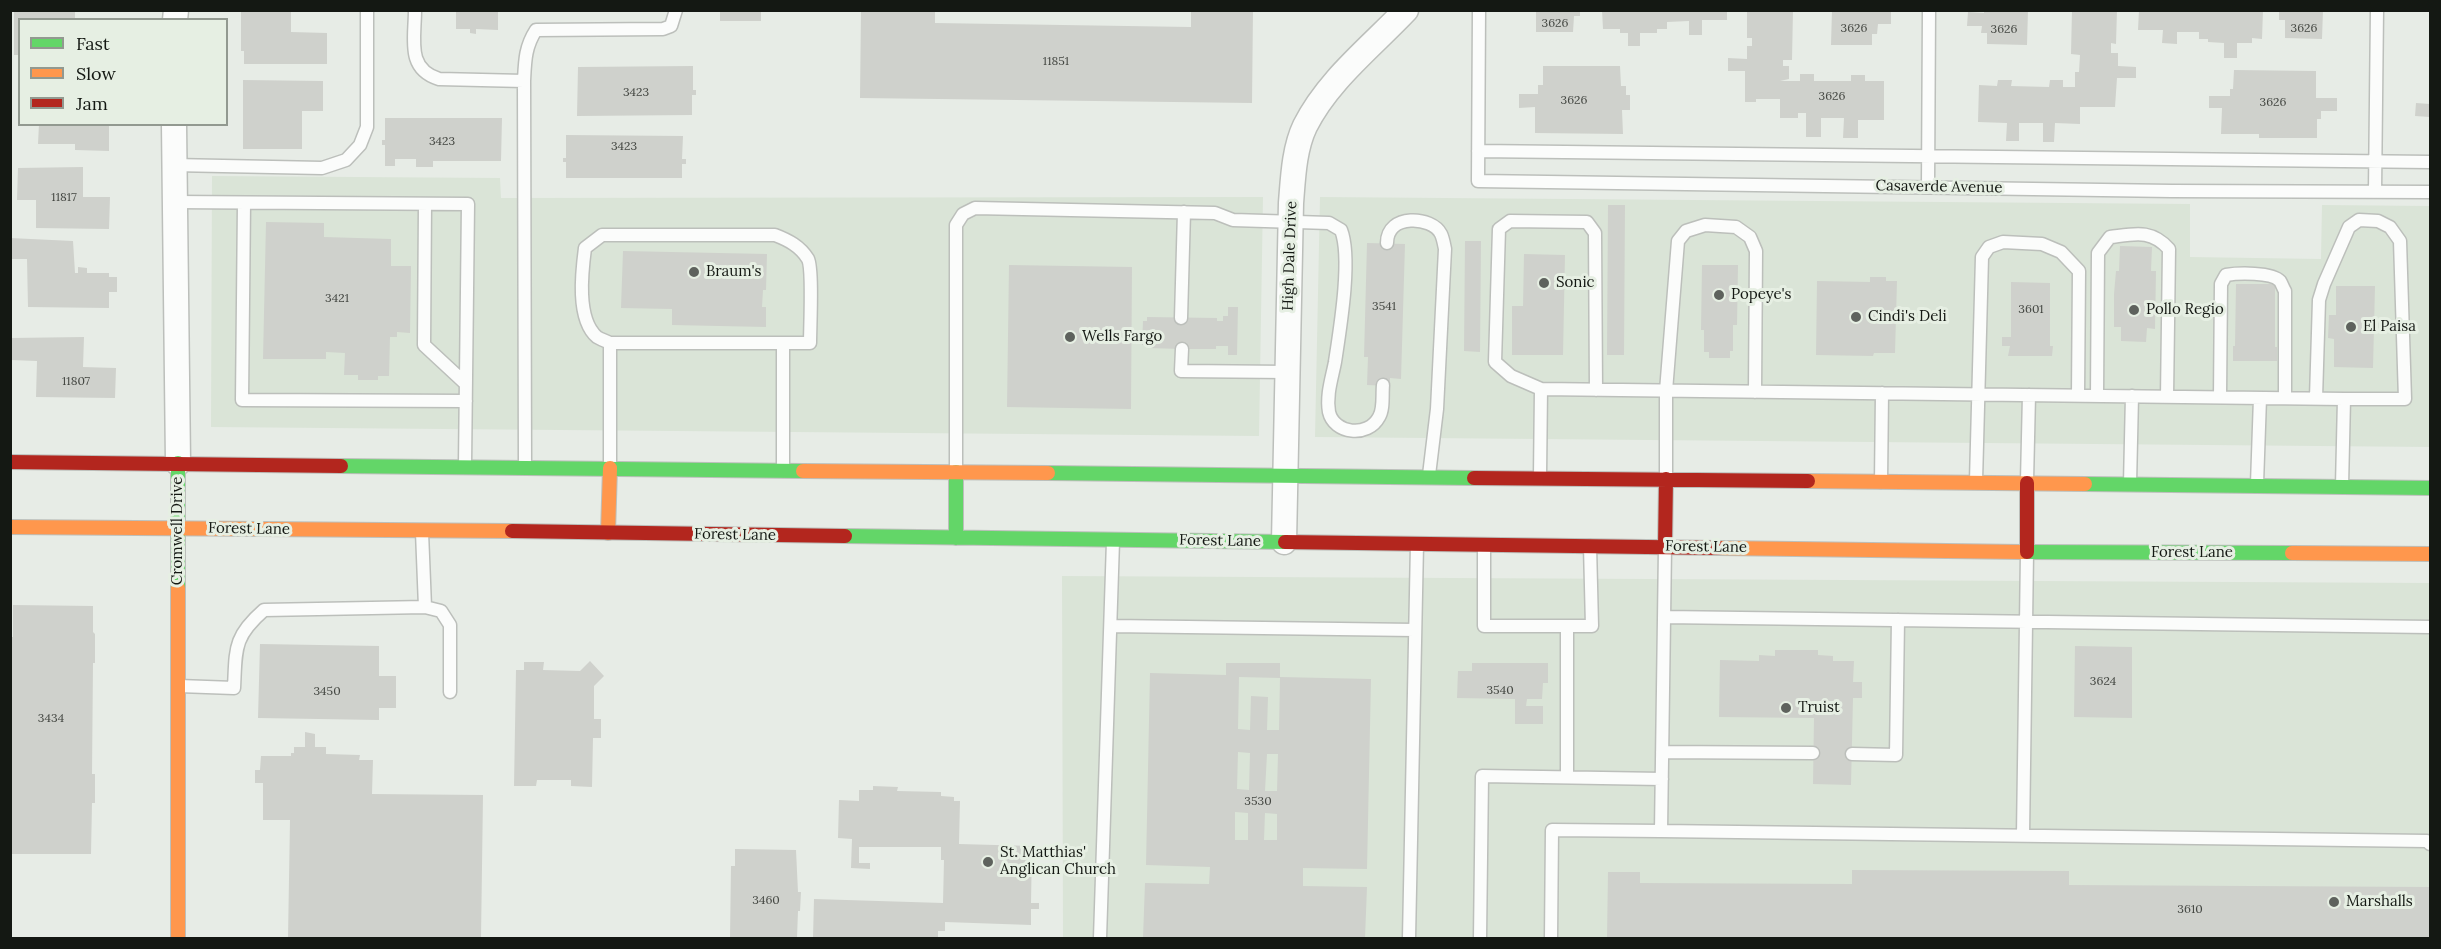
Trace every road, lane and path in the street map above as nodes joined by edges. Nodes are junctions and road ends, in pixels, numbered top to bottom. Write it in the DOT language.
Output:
graph roads {
  1 [pos="367,10"];
  2 [pos="415,10"];
  3 [pos="676,10"];
  4 [pos="1406,10"];
  5 [pos="1479,10"];
  6 [pos="1929,10"];
  7 [pos="2377,10"];
  8 [pos="524,81"];
  9 [pos="174,126"];
  10 [pos="1478,151"];
  11 [pos="1928,156"];
  12 [pos="2376,161"];
  13 [pos="2430,162"];
  14 [pos="173,165"];
  15 [pos="1928,186"];
  16 [pos="2375,191"];
  17 [pos="2430,192"];
  18 [pos="174,202"];
  19 [pos="244,203"];
  20 [pos="425,204"];
  21 [pos="1184,212"];
  22 [pos="1290,221"];
  23 [pos="1387,243"];
  24 [pos="1181,318"];
  25 [pos="610,343"];
  26 [pos="783,343"];
  27 [pos="1182,349"];
  28 [pos="1287,372"];
  29 [pos="466,384"];
  30 [pos="1383,385"];
  31 [pos="1541,389"];
  32 [pos="1596,390"];
  33 [pos="1666,391"];
  34 [pos="1755,392"];
  35 [pos="1882,393"];
  36 [pos="1977,394"];
  37 [pos="2028,395"];
  38 [pos="2078,395"];
  39 [pos="2097,396"];
  40 [pos="2132,396"];
  41 [pos="2167,397"];
  42 [pos="2220,397"];
  43 [pos="2260,398"];
  44 [pos="2285,398"];
  45 [pos="2316,398"];
  46 [pos="2344,399"];
  47 [pos="466,401"];
  48 [pos="10,462"];
  49 [pos="178,463"];
  50 [pos="465,466"];
  51 [pos="525,467"];
  52 [pos="610,468"];
  53 [pos="783,469"];
  54 [pos="956,472"];
  55 [pos="1284,475"];
  56 [pos="1428,476"];
  57 [pos="1540,478"];
  58 [pos="1666,479"];
  59 [pos="1881,482"];
  60 [pos="1976,482"];
  61 [pos="2027,483"];
  62 [pos="2130,484"];
  63 [pos="2257,485"];
  64 [pos="2342,487"];
  65 [pos="2430,488"];
  66 [pos="10,527"];
  67 [pos="180,528"];
  68 [pos="422,530"];
  69 [pos="608,533"];
  70 [pos="956,538"];
  71 [pos="1113,540"];
  72 [pos="1284,542"];
  73 [pos="1417,544"];
  74 [pos="1484,545"];
  75 [pos="1590,546"];
  76 [pos="1665,547"];
  77 [pos="2027,552"];
  78 [pos="2430,554"];
  79 [pos="424,607"];
  80 [pos="1664,617"];
  81 [pos="1898,620"];
  82 [pos="2026,622"];
  83 [pos="1111,626"];
  84 [pos="1567,626"];
  85 [pos="2430,627"];
  86 [pos="1415,630"];
  87 [pos="177,686"];
  88 [pos="450,692"];
  89 [pos="1662,752"];
  90 [pos="1813,753"];
  91 [pos="1852,754"];
  92 [pos="1567,777"];
  93 [pos="1662,779"];
  94 [pos="1661,831"];
  95 [pos="2023,835"];
  96 [pos="2430,844"];
  97 [pos="178,939"];
  98 [pos="1100,939"];
  99 [pos="1409,939"];
  100 [pos="1480,939"];
  101 [pos="1551,939"];
  1 -- 14 [label="lane"];
  2 -- 8 [label="lane"];
  3 -- 8 [label="lane"];
  4 -- 22 [label="street, High Dale Drive"];
  5 -- 10 [label="lane, Casaverde Avenue"];
  6 -- 11 [label="lane"];
  7 -- 12 [label="lane"];
  8 -- 51 [label="lane"];
  9 -- 14 [label="street, Cromwell Drive"];
  10 -- 11 [label="lane, Casaverde Avenue"];
  10 -- 15 [label="lane, Casaverde Avenue"];
  11 -- 12 [label="lane, Casaverde Avenue"];
  11 -- 15 [label="lane"];
  12 -- 13 [label="lane, Casaverde Avenue"];
  12 -- 16 [label="lane"];
  14 -- 18 [label="street, Cromwell Drive"];
  15 -- 16 [label="lane, Casaverde Avenue"];
  16 -- 17 [label="lane, Casaverde Avenue"];
  18 -- 19 [label="lane"];
  18 -- 49 [label="street, Cromwell Drive"];
  19 -- 20 [label="lane"];
  19 -- 47 [label="lane"];
  20 -- 29 [label="lane"];
  20 -- 29 [label="lane"];
  21 -- 22 [label="lane"];
  21 -- 24 [label="lane"];
  21 -- 54 [label="lane"];
  22 -- 28 [label="street, High Dale Drive"];
  22 -- 30 [label="lane"];
  23 -- 56 [label="lane"];
  25 -- 26 [label="lane"];
  25 -- 26 [label="lane"];
  25 -- 52 [label="lane"];
  26 -- 53 [label="lane"];
  27 -- 28 [label="lane"];
  28 -- 55 [label="street, High Dale Drive"];
  29 -- 47 [label="lane"];
  31 -- 32 [label="lane"];
  31 -- 32 [label="lane"];
  31 -- 57 [label="lane"];
  32 -- 33 [label="lane"];
  33 -- 34 [label="lane"];
  33 -- 34 [label="lane"];
  33 -- 58 [label="lane"];
  34 -- 35 [label="lane"];
  35 -- 36 [label="lane"];
  35 -- 59 [label="lane"];
  36 -- 37 [label="lane"];
  36 -- 38 [label="lane"];
  36 -- 60 [label="lane"];
  37 -- 38 [label="lane"];
  37 -- 61 [label="lane"];
  38 -- 39 [label="lane"];
  39 -- 40 [label="lane"];
  39 -- 41 [label="lane"];
  40 -- 41 [label="lane"];
  40 -- 62 [label="lane"];
  41 -- 42 [label="lane"];
  42 -- 43 [label="lane"];
  42 -- 44 [label="lane"];
  43 -- 44 [label="lane"];
  43 -- 63 [label="lane"];
  44 -- 45 [label="lane"];
  45 -- 46 [label="lane"];
  45 -- 46 [label="lane"];
  46 -- 64 [label="lane"];
  47 -- 50 [label="lane"];
  48 -- 49 [label="main road"];
  49 -- 50 [label="main road"];
  49 -- 67 [label="main road, Cromwell Drive"];
  50 -- 51 [label="main road"];
  51 -- 52 [label="main road"];
  52 -- 53 [label="main road"];
  52 -- 69 [label="main road"];
  53 -- 54 [label="main road"];
  54 -- 55 [label="main road"];
  54 -- 70 [label="main road"];
  55 -- 56 [label="main road"];
  55 -- 72 [label="street, High Dale Drive"];
  56 -- 57 [label="main road"];
  57 -- 58 [label="main road"];
  58 -- 59 [label="main road"];
  58 -- 76 [label="main road"];
  59 -- 60 [label="main road"];
  60 -- 61 [label="main road"];
  61 -- 62 [label="main road"];
  61 -- 77 [label="main road"];
  62 -- 63 [label="main road"];
  63 -- 64 [label="main road"];
  64 -- 65 [label="main road"];
  66 -- 67 [label="main road, Forest Lane"];
  67 -- 68 [label="main road, Forest Lane"];
  67 -- 87 [label="main road, Cromwell Drive"];
  68 -- 69 [label="main road, Forest Lane"];
  68 -- 79 [label="lane"];
  69 -- 70 [label="main road, Forest Lane"];
  70 -- 71 [label="main road, Forest Lane"];
  71 -- 72 [label="main road, Forest Lane"];
  71 -- 83 [label="lane"];
  72 -- 73 [label="main road, Forest Lane"];
  73 -- 74 [label="main road, Forest Lane"];
  73 -- 86 [label="lane"];
  74 -- 75 [label="main road, Forest Lane"];
  74 -- 84 [label="lane"];
  75 -- 76 [label="main road, Forest Lane"];
  75 -- 84 [label="lane"];
  76 -- 77 [label="main road, Forest Lane"];
  76 -- 80 [label="lane"];
  77 -- 78 [label="main road, Forest Lane"];
  77 -- 82 [label="lane"];
  79 -- 87 [label="lane"];
  79 -- 88 [label="lane"];
  80 -- 81 [label="lane"];
  80 -- 89 [label="lane"];
  81 -- 82 [label="lane"];
  81 -- 91 [label="lane"];
  82 -- 85 [label="lane"];
  82 -- 95 [label="lane"];
  83 -- 86 [label="lane"];
  83 -- 98 [label="lane"];
  84 -- 92 [label="lane"];
  86 -- 99 [label="lane"];
  87 -- 97 [label="main road, Cromwell Drive"];
  89 -- 90 [label="lane"];
  89 -- 93 [label="lane"];
  92 -- 93 [label="lane"];
  92 -- 100 [label="lane"];
  93 -- 94 [label="lane"];
  94 -- 95 [label="lane"];
  94 -- 101 [label="lane"];
  95 -- 96 [label="lane"];
}
